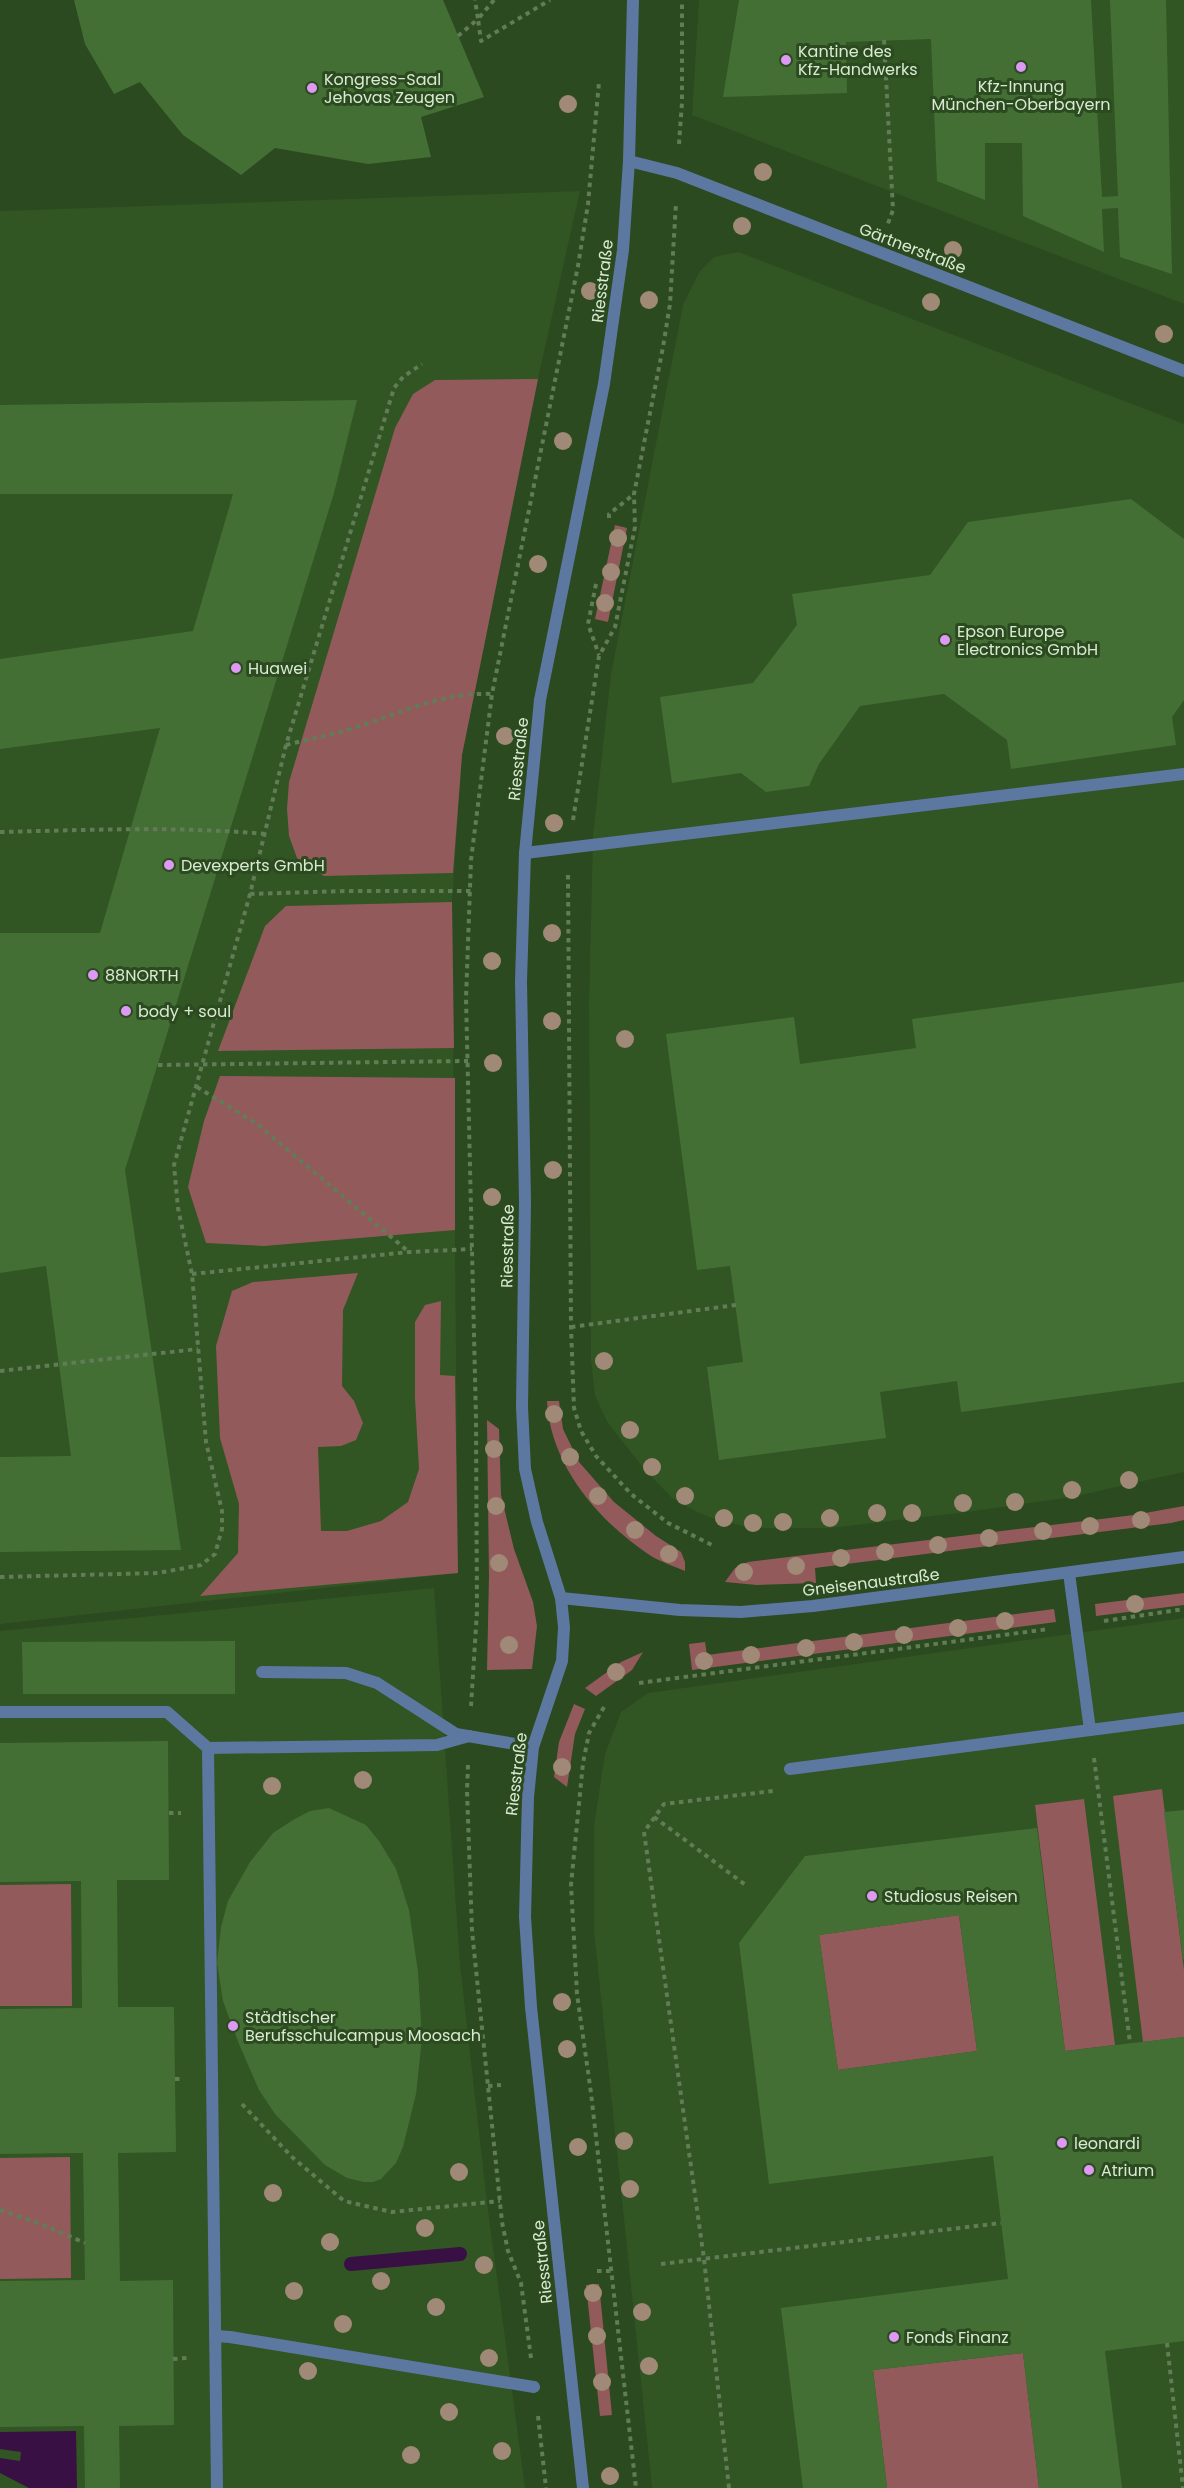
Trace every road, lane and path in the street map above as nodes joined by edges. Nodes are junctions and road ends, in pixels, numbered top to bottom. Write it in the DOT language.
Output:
graph roads {
  1 [pos="475,0"];
  2 [pos="494,0"];
  3 [pos="550,0"];
  4 [pos="633,0"];
  5 [pos="682,0"];
  6 [pos="478,19"];
  7 [pos="458,36"];
  8 [pos="884,40"];
  9 [pos="629,161"];
  10 [pos="677,173"];
  11 [pos="876,252"];
  12 [pos="422,364"];
  13 [pos="1184,371"];
  14 [pos="634,494"];
  15 [pos="607,525"];
  16 [pos="597,580"];
  17 [pos="599,656"];
  18 [pos="492,694"];
  19 [pos="286,745"];
  20 [pos="1184,774"];
  21 [pos="0,832"];
  22 [pos="266,834"];
  23 [pos="568,849"];
  24 [pos="525,853"];
  25 [pos="471,891"];
  26 [pos="250,894"];
  27 [pos="468,1061"];
  28 [pos="158,1065"];
  29 [pos="203,1065"];
  30 [pos="197,1087"];
  31 [pos="472,1249"];
  32 [pos="409,1252"];
  33 [pos="192,1274"];
  34 [pos="736,1305"];
  35 [pos="571,1327"];
  36 [pos="198,1349"];
  37 [pos="0,1371"];
  38 [pos="712,1545"];
  39 [pos="1184,1557"];
  40 [pos="1069,1573"];
  41 [pos="0,1577"];
  42 [pos="561,1598"];
  43 [pos="1184,1609"];
  44 [pos="1074,1626"];
  45 [pos="262,1672"];
  46 [pos="639,1683"];
  47 [pos="604,1707"];
  48 [pos="0,1712"];
  49 [pos="1184,1718"];
  50 [pos="1090,1730"];
  51 [pos="470,1736"];
  52 [pos="533,1747"];
  53 [pos="208,1748"];
  54 [pos="790,1769"];
  55 [pos="654,1817"];
  56 [pos="747,1886"];
  57 [pos="1130,2043"];
  58 [pos="212,2078"];
  59 [pos="501,2085"];
  60 [pos="488,2086"];
  61 [pos="500,2201"];
  62 [pos="0,2210"];
  63 [pos="1001,2223"];
  64 [pos="85,2243"];
  65 [pos="704,2259"];
  66 [pos="661,2264"];
  67 [pos="597,2271"];
  68 [pos="611,2271"];
  69 [pos="215,2336"];
  70 [pos="1167,2343"];
  71 [pos="534,2387"];
  72 [pos="217,2488"];
  73 [pos="583,2488"];
  74 [pos="636,2488"];
  75 [pos="729,2488"];
  76 [pos="1183,2488"];
  1 -- 6 [label="path"];
  2 -- 6 [label="path"];
  3 -- 6 [label="path"];
  4 -- 9 [label="street, Riesstraße"];
  5 -- 10 [label="path"];
  6 -- 7 [label="path"];
  8 -- 11 [label="path"];
  9 -- 10 [label="street, Gärtnerstraße"];
  9 -- 24 [label="street, Riesstraße"];
  10 -- 11 [label="street, Gärtnerstraße"];
  10 -- 14 [label="path"];
  11 -- 13 [label="street, Gärtnerstraße"];
  12 -- 19 [label="path"];
  14 -- 15 [label="path"];
  14 -- 17 [label="path"];
  16 -- 17 [label="path"];
  17 -- 23 [label="path"];
  18 -- 19 [label="path"];
  19 -- 22 [label="path"];
  20 -- 23 [label="street"];
  21 -- 22 [label="path"];
  22 -- 26 [label="path"];
  23 -- 24 [label="street"];
  23 -- 35 [label="path"];
  24 -- 42 [label="street, Riesstraße"];
  25 -- 26 [label="path"];
  26 -- 29 [label="path"];
  27 -- 29 [label="path"];
  28 -- 29 [label="path"];
  29 -- 30 [label="path"];
  30 -- 32 [label="path"];
  30 -- 33 [label="path"];
  31 -- 32 [label="path"];
  32 -- 33 [label="path"];
  33 -- 36 [label="path"];
  34 -- 35 [label="path"];
  35 -- 38 [label="path"];
  36 -- 37 [label="path"];
  36 -- 41 [label="path"];
  39 -- 40 [label="street, Gneisenaustraße"];
  40 -- 42 [label="street, Gneisenaustraße"];
  40 -- 44 [label="street"];
  42 -- 52 [label="street, Riesstraße"];
  43 -- 44 [label="path"];
  44 -- 46 [label="path"];
  44 -- 50 [label="street"];
  45 -- 51 [label="street"];
  47 -- 68 [label="path"];
  48 -- 53 [label="street"];
  49 -- 50 [label="street"];
  50 -- 54 [label="street"];
  50 -- 57 [label="path"];
  51 -- 52 [label="street"];
  51 -- 53 [label="street"];
  52 -- 73 [label="street, Riesstraße"];
  53 -- 58 [label="street"];
  54 -- 55 [label="path"];
  55 -- 56 [label="path"];
  55 -- 65 [label="path"];
  58 -- 61 [label="path"];
  58 -- 69 [label="street"];
  59 -- 60 [label="path"];
  62 -- 64 [label="path"];
  63 -- 65 [label="path"];
  65 -- 66 [label="path"];
  65 -- 75 [label="path"];
  67 -- 68 [label="path"];
  68 -- 74 [label="path"];
  69 -- 71 [label="street"];
  69 -- 72 [label="street"];
  70 -- 76 [label="path"];
}
